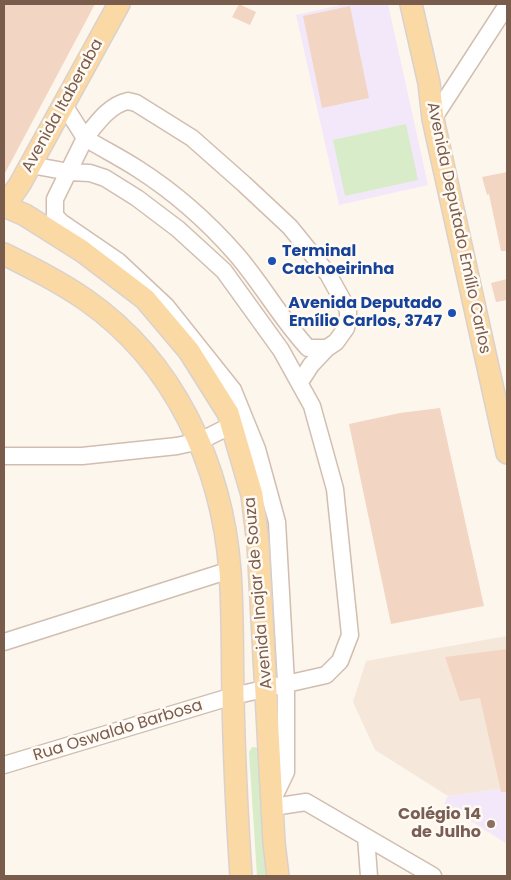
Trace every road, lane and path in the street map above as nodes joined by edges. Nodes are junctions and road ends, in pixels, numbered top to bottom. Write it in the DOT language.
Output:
graph roads {
  1 [pos="119,4"];
  2 [pos="411,4"];
  3 [pos="507,6"];
  4 [pos="64,105"];
  5 [pos="432,119"];
  6 [pos="86,138"];
  7 [pos="31,165"];
  8 [pos="69,172"];
  9 [pos="4,206"];
  10 [pos="8,261"];
  11 [pos="327,348"];
  12 [pos="300,382"];
  13 [pos="232,425"];
  14 [pos="200,441"];
  15 [pos="507,453"];
  16 [pos="4,456"];
  17 [pos="230,570"];
  18 [pos="4,642"];
  19 [pos="277,686"];
  20 [pos="233,696"];
  21 [pos="4,765"];
  22 [pos="273,803"];
  23 [pos="366,837"];
  24 [pos="241,876"];
  25 [pos="278,876"];
  26 [pos="369,876"];
  27 [pos="433,876"];
  1 -- 4 [label="main road, Avenida Itaberaba"];
  2 -- 5 [label="main road, Avenida Deputado Emílio Carlos"];
  3 -- 5 [label="street"];
  4 -- 6 [label="street"];
  4 -- 7 [label="main road, Avenida Itaberaba"];
  5 -- 15 [label="main road, Avenida Deputado Emílio Carlos"];
  6 -- 8 [label="street"];
  6 -- 11 [label="street"];
  6 -- 11 [label="street"];
  7 -- 8 [label="street, Rua Oswaldo Barbosa"];
  7 -- 9 [label="main road, Avenida Itaberaba"];
  8 -- 12 [label="street, Rua Oswaldo Barbosa"];
  8 -- 19 [label="street"];
  9 -- 13 [label="main road, Avenida Inajar de Souza"];
  10 -- 14 [label="main road, Avenida Inajar de Souza"];
  11 -- 12 [label="street"];
  12 -- 19 [label="street, Rua Oswaldo Barbosa"];
  13 -- 14 [label="street"];
  13 -- 19 [label="main road, Avenida Inajar de Souza"];
  14 -- 16 [label="street"];
  14 -- 17 [label="main road, Avenida Inajar de Souza"];
  17 -- 18 [label="street"];
  17 -- 20 [label="main road, Avenida Inajar de Souza"];
  19 -- 20 [label="street, Rua Oswaldo Barbosa"];
  19 -- 22 [label="main road, Avenida Inajar de Souza"];
  20 -- 21 [label="street, Rua Oswaldo Barbosa"];
  20 -- 24 [label="main road, Avenida Inajar de Souza"];
  22 -- 23 [label="street"];
  22 -- 25 [label="main road, Avenida Inajar de Souza"];
  23 -- 26 [label="street"];
  23 -- 27 [label="street"];
}
